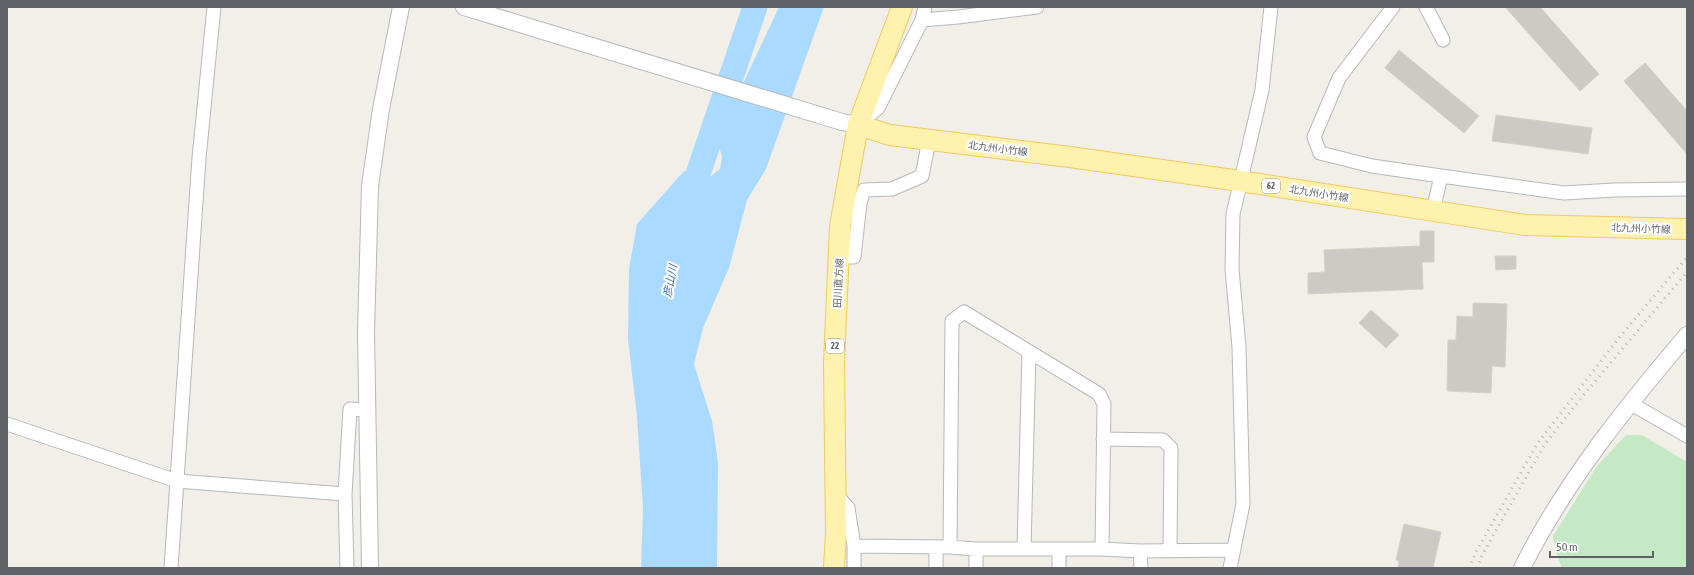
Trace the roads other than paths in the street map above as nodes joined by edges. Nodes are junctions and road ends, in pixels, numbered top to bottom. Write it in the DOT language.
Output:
graph roads {
  1 [pos="214,7"];
  2 [pos="401,7"];
  3 [pos="464,7"];
  4 [pos="902,7"];
  5 [pos="1037,7"];
  6 [pos="1271,7"];
  7 [pos="1393,7"];
  8 [pos="1426,7"];
  9 [pos="923,13"];
  10 [pos="1443,40"];
  11 [pos="850,123"];
  12 [pos="929,140"];
  13 [pos="1441,176"];
  14 [pos="1240,181"];
  15 [pos="1687,189"];
  16 [pos="1433,211"];
  17 [pos="1686,229"];
  18 [pos="839,257"];
  19 [pos="1687,335"];
  20 [pos="1029,352"];
  21 [pos="1630,403"];
  22 [pos="368,410"];
  23 [pos="7,424"];
  24 [pos="1687,436"];
  25 [pos="1103,439"];
  26 [pos="177,481"];
  27 [pos="834,491"];
  28 [pos="345,494"];
  29 [pos="854,546"];
  30 [pos="950,547"];
  31 [pos="936,548"];
  32 [pos="976,549"];
  33 [pos="1024,549"];
  34 [pos="1102,549"];
  35 [pos="1059,550"];
  36 [pos="1170,550"];
  37 [pos="1234,550"];
  38 [pos="1140,551"];
  39 [pos="171,568"];
  40 [pos="347,568"];
  41 [pos="370,568"];
  42 [pos="834,568"];
  43 [pos="854,568"];
  44 [pos="936,568"];
  45 [pos="976,568"];
  46 [pos="1059,568"];
  47 [pos="1141,568"];
  48 [pos="1230,568"];
  49 [pos="1522,568"];
  1 -- 26 [label="street"];
  2 -- 22 [label="street"];
  3 -- 11 [label="street"];
  4 -- 11 [label="main road, 田川直方線 / 22"];
  5 -- 9 [label="street"];
  6 -- 14 [label="street"];
  7 -- 13 [label="street"];
  8 -- 10 [label="street"];
  9 -- 11 [label="street"];
  11 -- 12 [label="main road, 北九州小竹線 / 62"];
  11 -- 18 [label="main road, 田川直方線 / 22"];
  12 -- 14 [label="main road, 北九州小竹線 / 62"];
  12 -- 18 [label="street"];
  13 -- 15 [label="street"];
  13 -- 16 [label="street"];
  14 -- 16 [label="main road, 北九州小竹線 / 62"];
  14 -- 37 [label="street"];
  16 -- 17 [label="main road, 北九州小竹線 / 62"];
  18 -- 27 [label="main road, 田川直方線 / 22"];
  19 -- 21 [label="street"];
  20 -- 25 [label="street"];
  20 -- 30 [label="street"];
  20 -- 33 [label="street"];
  21 -- 24 [label="street"];
  21 -- 49 [label="street"];
  22 -- 28 [label="street"];
  22 -- 41 [label="street"];
  23 -- 26 [label="street"];
  25 -- 34 [label="street"];
  25 -- 36 [label="street"];
  26 -- 28 [label="street"];
  26 -- 39 [label="street"];
  27 -- 29 [label="street"];
  27 -- 42 [label="main road, 田川直方線 / 22"];
  28 -- 40 [label="street"];
  29 -- 31 [label="street"];
  29 -- 43 [label="street"];
  30 -- 31 [label="street"];
  30 -- 32 [label="street"];
  31 -- 44 [label="street"];
  32 -- 33 [label="street"];
  32 -- 45 [label="street"];
  33 -- 35 [label="street"];
  34 -- 35 [label="street"];
  34 -- 38 [label="street"];
  35 -- 46 [label="street"];
  36 -- 37 [label="street"];
  36 -- 38 [label="street"];
  37 -- 48 [label="street"];
  38 -- 47 [label="street"];
}
